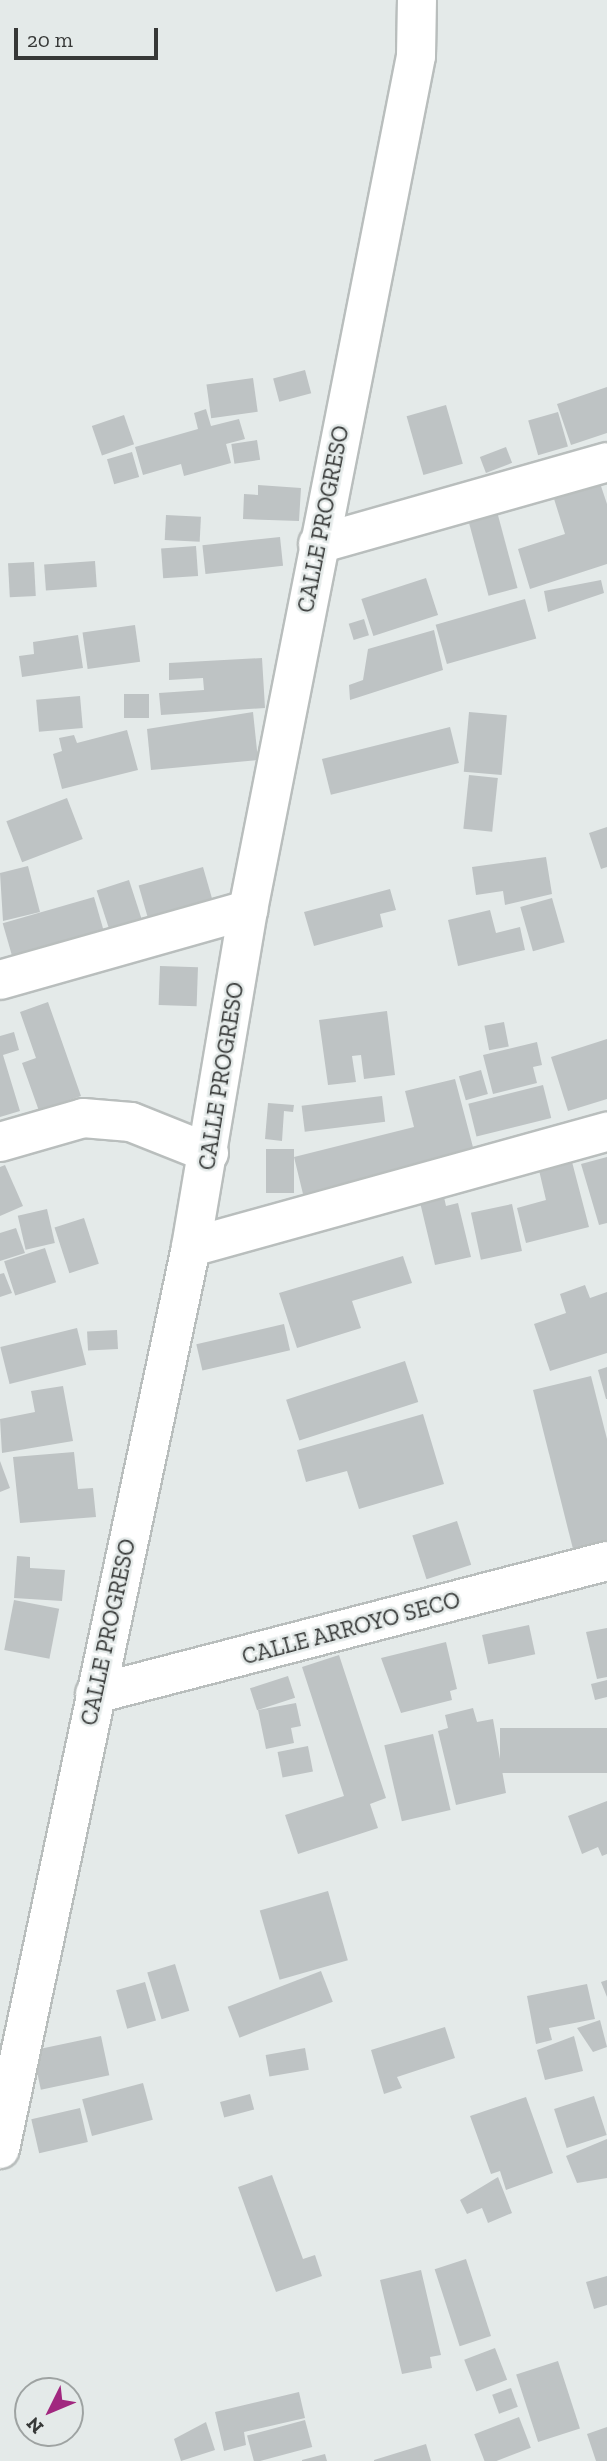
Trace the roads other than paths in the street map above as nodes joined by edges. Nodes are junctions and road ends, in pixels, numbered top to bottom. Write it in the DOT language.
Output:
graph roads {
  1 [pos="417,0"];
  2 [pos="607,462"];
  3 [pos="318,544"];
  4 [pos="247,910"];
  5 [pos="0,980"];
  6 [pos="607,1132"];
  7 [pos="0,1142"];
  8 [pos="209,1153"];
  9 [pos="191,1247"];
  10 [pos="607,1561"];
  11 [pos="95,1694"];
  12 [pos="0,2149"];
  1 -- 3 [label="street, CALLE PROGRESO"];
  2 -- 3 [label="street"];
  3 -- 4 [label="street, CALLE PROGRESO"];
  4 -- 5 [label="street"];
  4 -- 8 [label="street, CALLE PROGRESO"];
  6 -- 9 [label="street"];
  7 -- 8 [label="street"];
  8 -- 9 [label="street, CALLE PROGRESO"];
  9 -- 11 [label="street, CALLE PROGRESO"];
  10 -- 11 [label="street, CALLE ARROYO SECO"];
  11 -- 12 [label="street, CALLE PROGRESO"];
}
